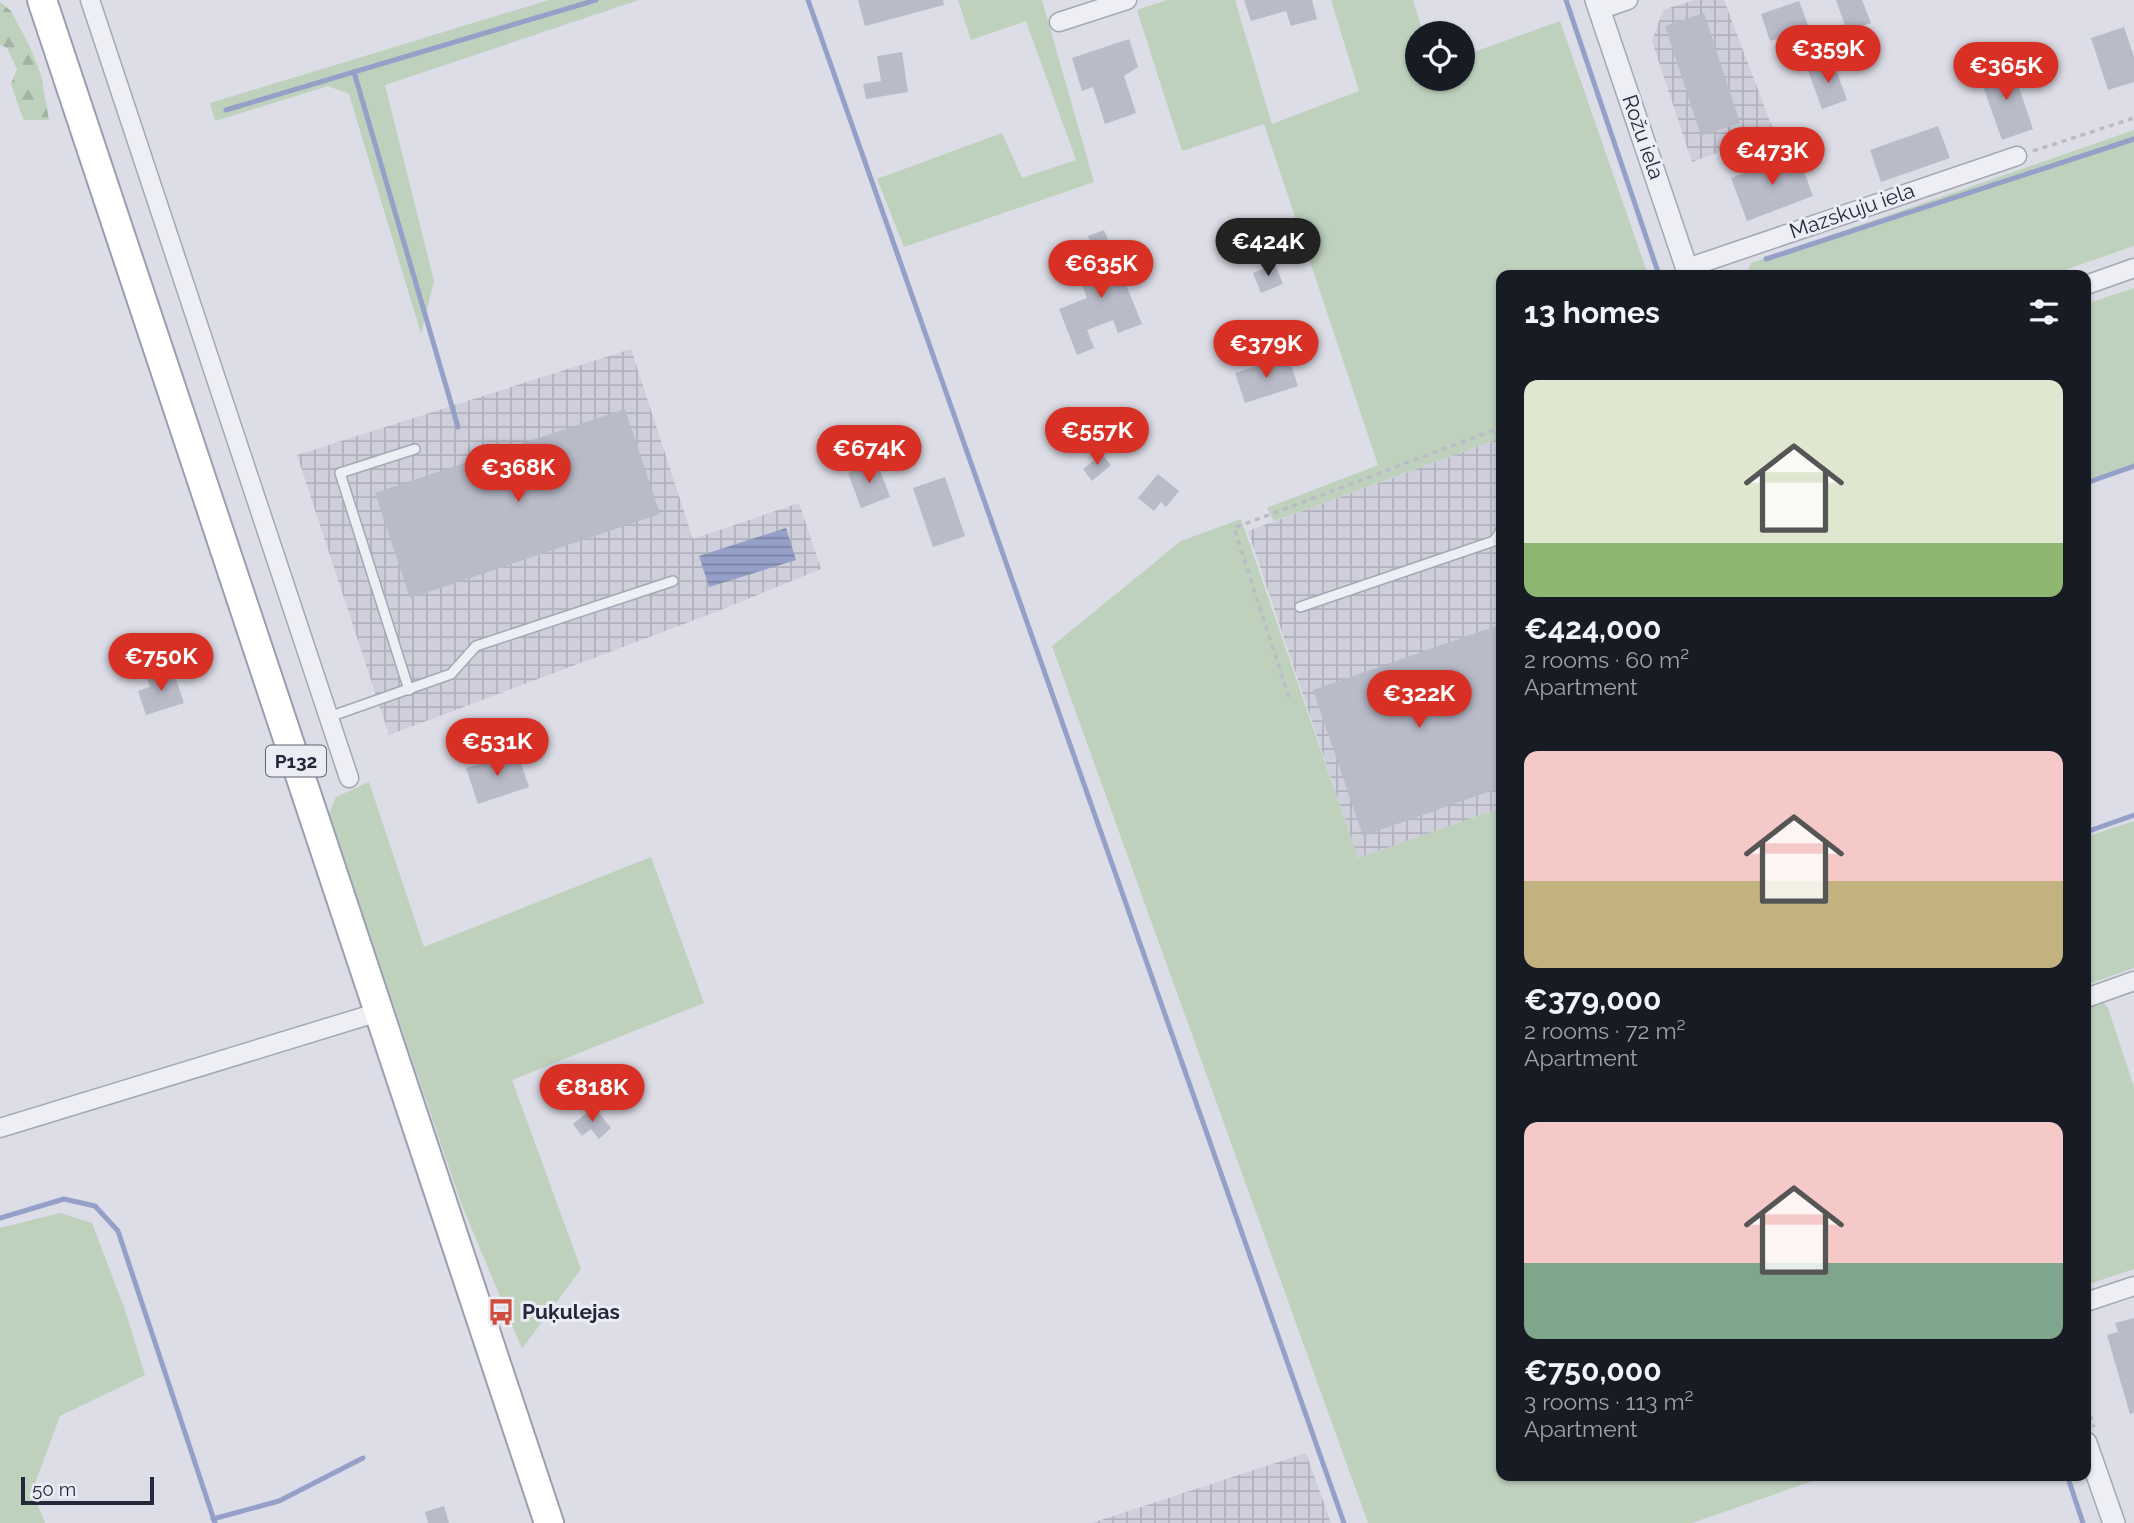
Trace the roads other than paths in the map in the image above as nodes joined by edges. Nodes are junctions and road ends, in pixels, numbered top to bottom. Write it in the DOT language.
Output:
graph roads {
  1 [pos="42,0"];
  2 [pos="90,0"];
  3 [pos="1127,0"];
  4 [pos="1629,0"];
  5 [pos="1598,5"];
  6 [pos="1059,22"];
  7 [pos="2017,156"];
  8 [pos="2134,268"];
  9 [pos="1688,270"];
  10 [pos="1691,270"];
  11 [pos="2091,283"];
  12 [pos="415,449"];
  13 [pos="1496,538"];
  14 [pos="673,581"];
  15 [pos="1300,607"];
  16 [pos="409,690"];
  17 [pos="329,717"];
  18 [pos="349,778"];
  19 [pos="2134,981"];
  20 [pos="2091,996"];
  21 [pos="379,1012"];
  22 [pos="0,1128"];
  23 [pos="2134,1286"];
  24 [pos="2091,1300"];
  25 [pos="2091,1457"];
  26 [pos="549,1523"];
  27 [pos="2114,1523"];
  1 -- 21 [label="main road, P132"];
  2 -- 17 [label="street"];
  3 -- 6 [label="street"];
  4 -- 5 [label="street"];
  5 -- 9 [label="street, Rožu iela"];
  7 -- 10 [label="street, Mazskuju iela"];
  8 -- 11 [label="street"];
  12 -- 16 [label="lane"];
  13 -- 15 [label="lane"];
  14 -- 16 [label="lane"];
  16 -- 17 [label="lane"];
  17 -- 18 [label="street"];
  19 -- 20 [label="street"];
  21 -- 22 [label="street"];
  21 -- 26 [label="main road, P132"];
  23 -- 24 [label="street"];
  25 -- 27 [label="street"];
}
